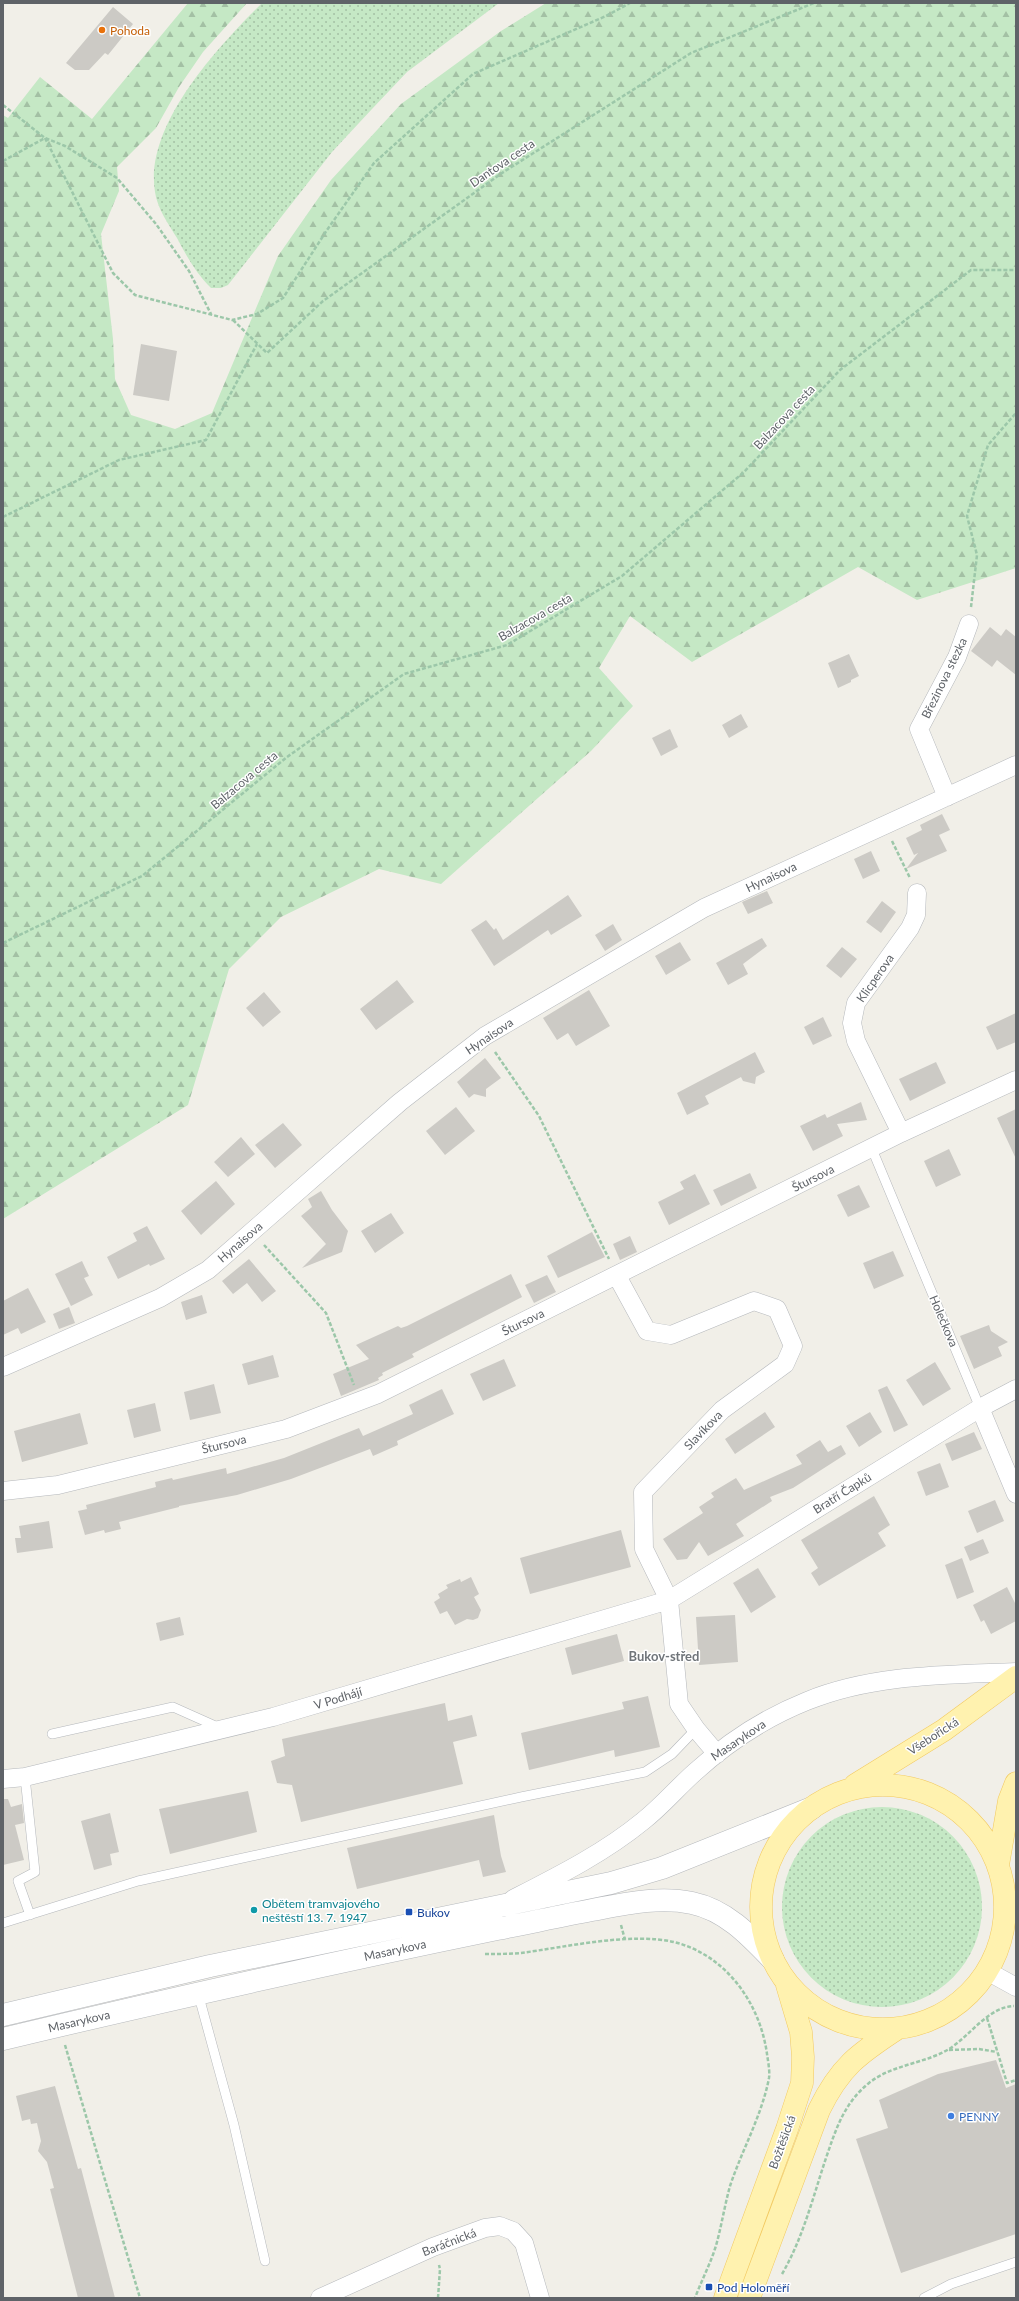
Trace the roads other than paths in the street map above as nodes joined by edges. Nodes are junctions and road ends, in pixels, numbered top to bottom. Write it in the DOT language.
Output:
graph roads {
  1 [pos="969,624"];
  2 [pos="1016,765"];
  3 [pos="947,798"];
  4 [pos="917,893"];
  5 [pos="1016,1080"];
  6 [pos="901,1134"];
  7 [pos="872,1149"];
  8 [pos="617,1276"];
  9 [pos="3,1367"];
  10 [pos="1016,1389"];
  11 [pos="980,1408"];
  12 [pos="3,1491"];
  13 [pos="1016,1494"];
  14 [pos="669,1600"];
  15 [pos="1016,1672"];
  16 [pos="1016,1676"];
  17 [pos="223,1729"];
  18 [pos="696,1729"];
  19 [pos="52,1734"];
  20 [pos="717,1754"];
  21 [pos="25,1777"];
  22 [pos="3,1779"];
  23 [pos="848,1790"];
  24 [pos="1014,1791"];
  25 [pos="812,1808"];
  26 [pos="998,1865"];
  27 [pos="500,1906"];
  28 [pos="30,1915"];
  29 [pos="3,1923"];
  30 [pos="773,1960"];
  31 [pos="987,1971"];
  32 [pos="786,1982"];
  33 [pos="1016,1987"];
  34 [pos="198,1993"];
  35 [pos="3,2015"];
  36 [pos="898,2028"];
  37 [pos="3,2039"];
  38 [pos="265,2261"];
  39 [pos="1016,2262"];
  40 [pos="320,2298"];
  41 [pos="540,2298"];
  42 [pos="725,2298"];
  43 [pos="749,2298"];
  44 [pos="924,2298"];
  1 -- 3 [label="street, Březinova stezka"];
  2 -- 3 [label="street, Hynaisova"];
  3 -- 9 [label="street, Hynaisova"];
  4 -- 6 [label="street, Klicperova"];
  5 -- 6 [label="street, Štursova"];
  6 -- 7 [label="street, Štursova"];
  7 -- 8 [label="street, Štursova"];
  7 -- 11 [label="lane, Holečkova"];
  8 -- 12 [label="street, Štursova"];
  8 -- 14 [label="street, Slavíkova"];
  10 -- 11 [label="street, Bratří Čapků"];
  11 -- 13 [label="street, Holečkova"];
  11 -- 14 [label="street, Bratří Čapků"];
  14 -- 17 [label="street, V Podhájí"];
  14 -- 18 [label="street, Slavíkova"];
  15 -- 20 [label="street, Masarykova"];
  16 -- 23 [label="main road, Všebořická"];
  17 -- 19 [label="lane"];
  17 -- 21 [label="street, V Podhájí"];
  18 -- 20 [label="street, Slavíkova"];
  18 -- 28 [label="lane"];
  20 -- 27 [label="street, Masarykova"];
  21 -- 22 [label="street, V Podhájí"];
  21 -- 28 [label="lane"];
  23 -- 25 [label="main road"];
  23 -- 26 [label="main road"];
  24 -- 26 [label="main road"];
  25 -- 27 [label="street, Masarykova"];
  25 -- 30 [label="main road"];
  26 -- 31 [label="main road"];
  27 -- 35 [label="street, Masarykova"];
  28 -- 29 [label="lane"];
  30 -- 32 [label="main road"];
  30 -- 34 [label="street, Masarykova"];
  31 -- 33 [label="street"];
  31 -- 36 [label="main road"];
  32 -- 36 [label="main road"];
  32 -- 42 [label="main road, Božtěšická"];
  34 -- 37 [label="street, Masarykova"];
  34 -- 38 [label="lane"];
  36 -- 43 [label="main road, Božtěšická"];
  39 -- 44 [label="lane"];
  40 -- 41 [label="street, Baráčnická"];
}
